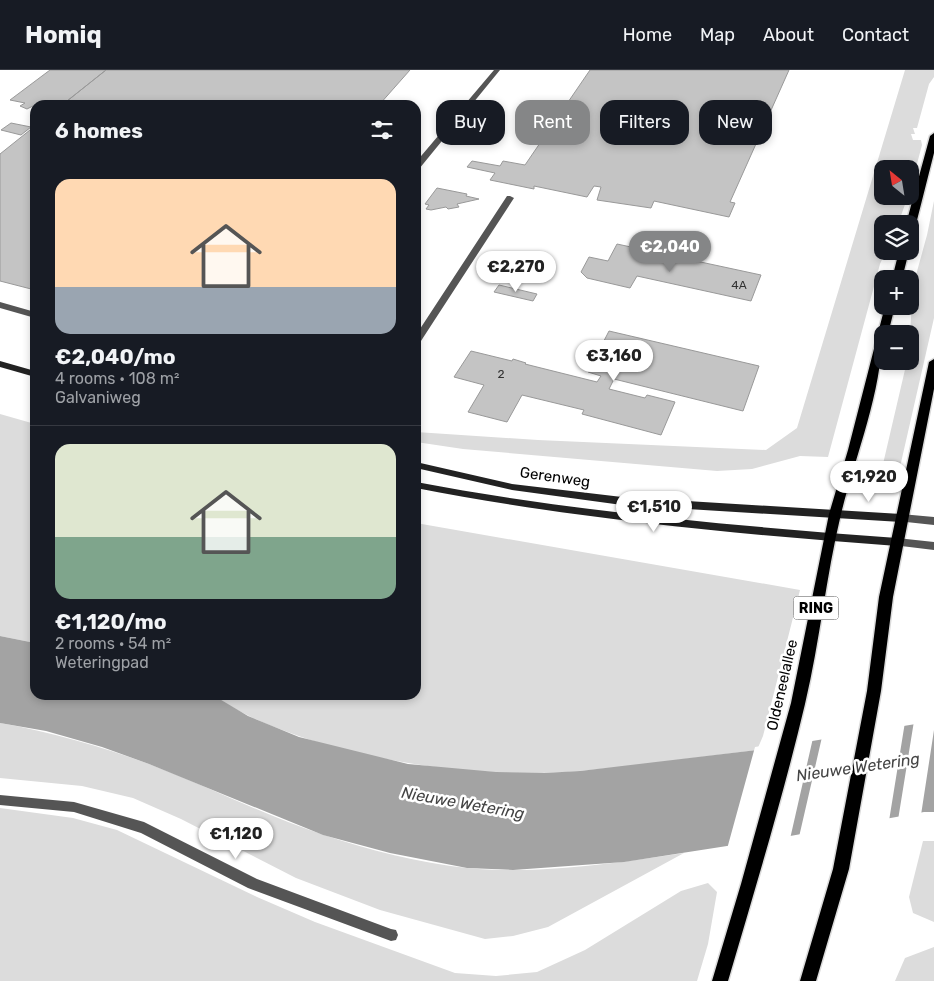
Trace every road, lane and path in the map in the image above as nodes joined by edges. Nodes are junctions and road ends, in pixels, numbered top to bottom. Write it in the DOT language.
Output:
graph roads {
  1 [pos="497,70"];
  2 [pos="934,136"];
  3 [pos="421,162"];
  4 [pos="510,198"];
  5 [pos="913,215"];
  6 [pos="0,305"];
  7 [pos="30,314"];
  8 [pos="421,334"];
  9 [pos="934,362"];
  10 [pos="0,364"];
  11 [pos="874,370"];
  12 [pos="30,373"];
  13 [pos="421,466"];
  14 [pos="421,486"];
  15 [pos="835,514"];
  16 [pos="901,518"];
  17 [pos="934,521"];
  18 [pos="830,537"];
  19 [pos="897,542"];
  20 [pos="934,546"];
  21 [pos="0,800"];
  22 [pos="391,935"];
  23 [pos="720,981"];
  24 [pos="808,981"];
  1 -- 3 [label="street"];
  2 -- 5 [label="main road"];
  4 -- 8 [label="street"];
  6 -- 7 [label="street"];
  9 -- 16 [label="main road"];
  10 -- 12 [label="main road"];
  11 -- 15 [label="main road, Oldeneelallee / RING"];
  13 -- 15 [label="main road, Gerenweg"];
  14 -- 18 [label="main road, Gerenweg"];
  15 -- 16 [label="main road, Gerenweg"];
  15 -- 18 [label="main road, Oldeneelallee / RING"];
  16 -- 17 [label="street"];
  16 -- 19 [label="main road"];
  18 -- 19 [label="main road, Gerenweg"];
  18 -- 23 [label="main road, Oldeneelallee / RING"];
  19 -- 20 [label="street"];
  19 -- 24 [label="main road"];
  21 -- 22 [label="street"];
}
